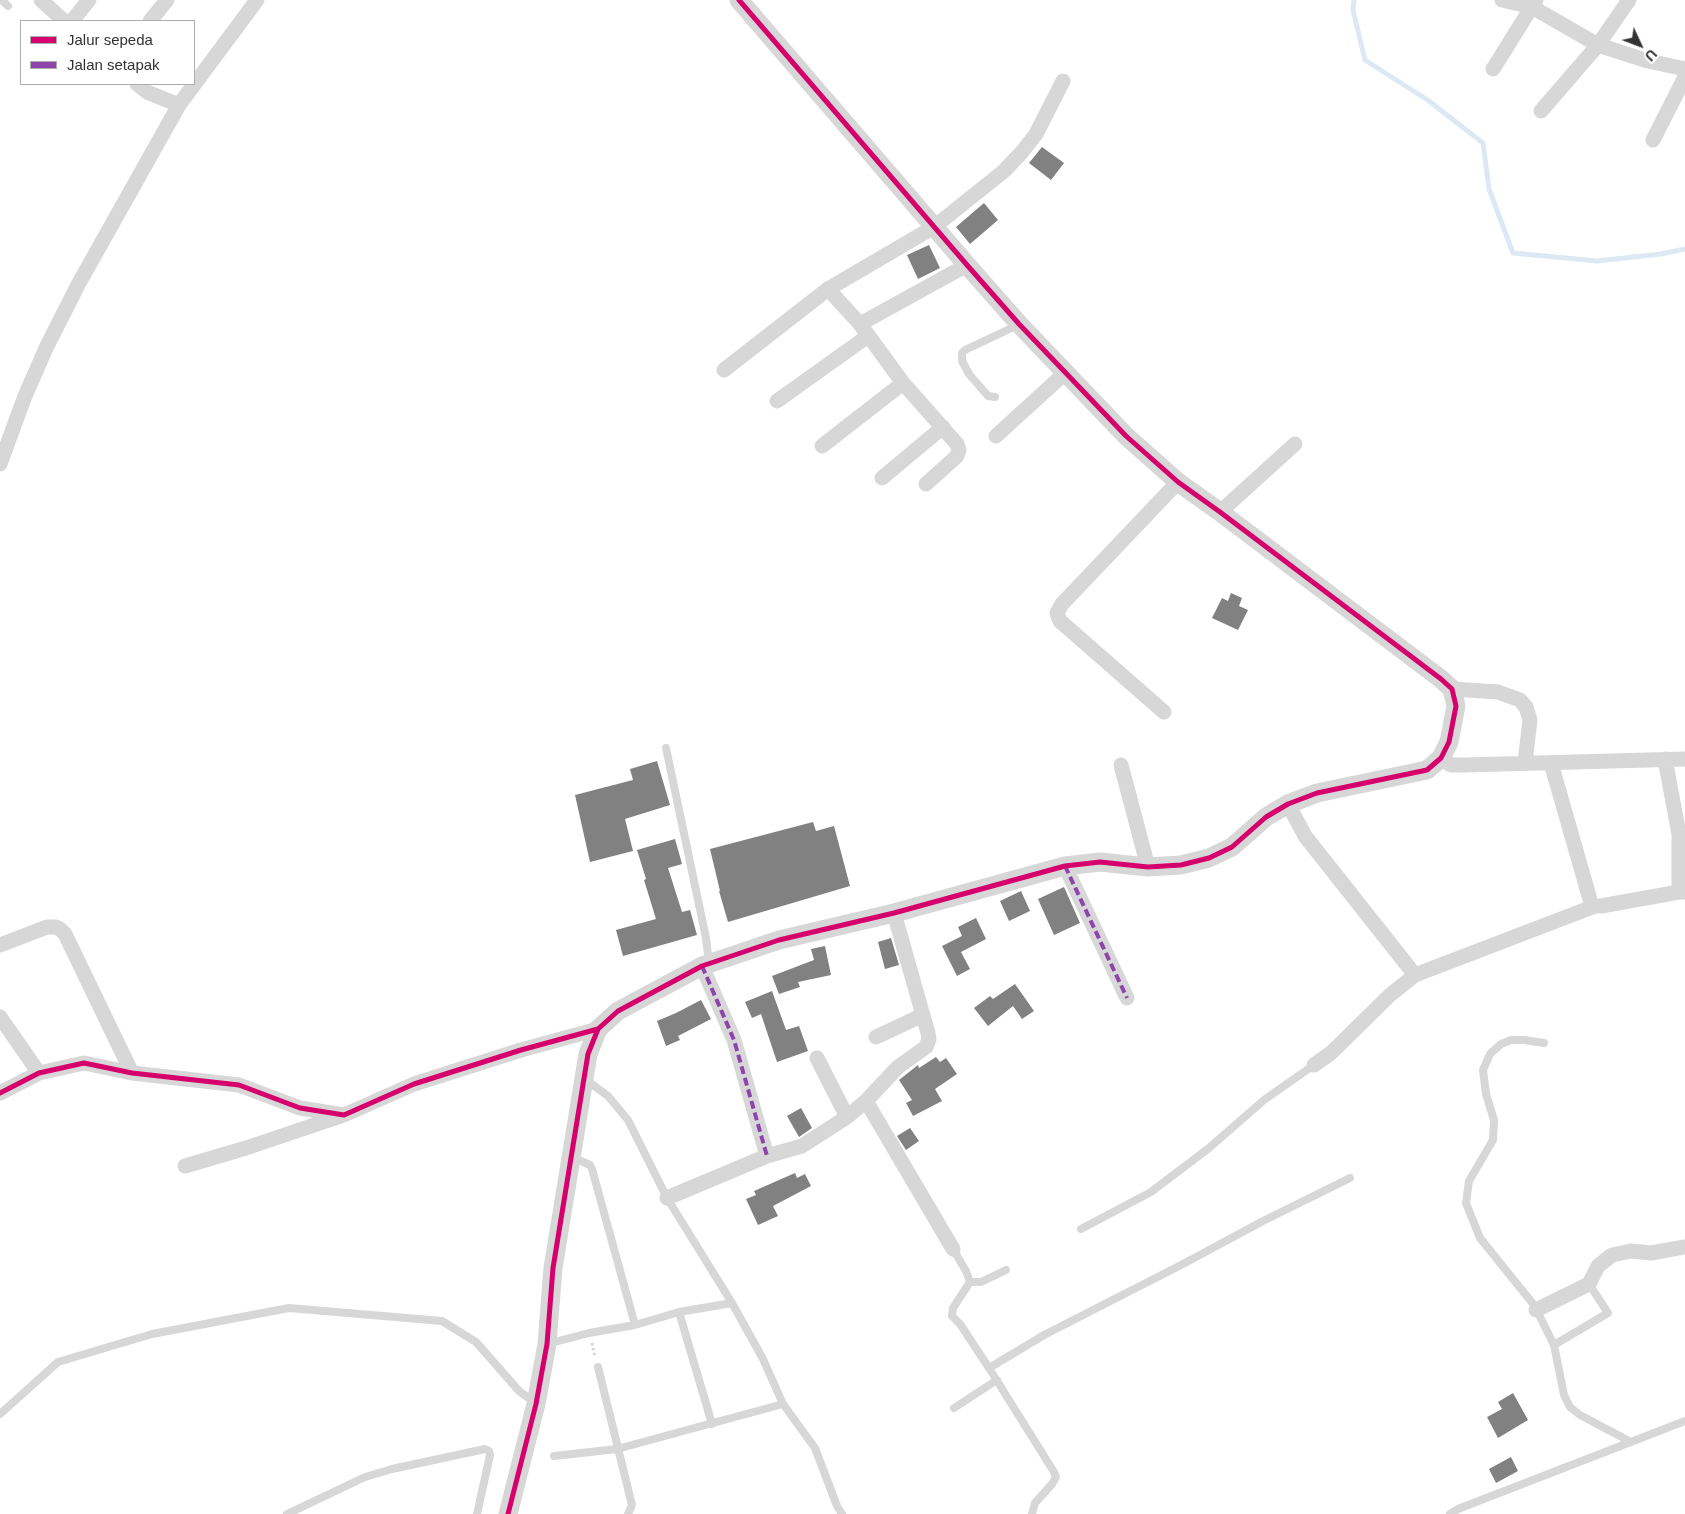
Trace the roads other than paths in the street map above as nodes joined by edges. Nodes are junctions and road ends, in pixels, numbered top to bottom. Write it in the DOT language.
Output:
graph roads {
  1 [pos="2,0"];
  2 [pos="41,0"];
  3 [pos="89,0"];
  4 [pos="166,0"];
  5 [pos="257,0"];
  6 [pos="739,0"];
  7 [pos="1502,0"];
  8 [pos="1629,0"];
  9 [pos="1534,3"];
  10 [pos="8,6"];
  11 [pos="63,20"];
  12 [pos="73,20"];
  13 [pos="151,20"];
  14 [pos="1598,45"];
  15 [pos="1493,69"];
  16 [pos="1685,69"];
  17 [pos="1685,77"];
  18 [pos="1063,81"];
  19 [pos="195,83"];
  20 [pos="138,85"];
  21 [pos="194,85"];
  22 [pos="179,105"];
  23 [pos="1540,111"];
  24 [pos="1653,140"];
  25 [pos="934,228"];
  26 [pos="967,265"];
  27 [pos="828,289"];
  28 [pos="1019,324"];
  29 [pos="864,330"];
  30 [pos="724,370"];
  31 [pos="1066,373"];
  32 [pos="902,383"];
  33 [pos="995,397"];
  34 [pos="777,401"];
  35 [pos="943,427"];
  36 [pos="996,436"];
  37 [pos="1295,444"];
  38 [pos="822,446"];
  39 [pos="0,464"];
  40 [pos="882,478"];
  41 [pos="1178,482"];
  42 [pos="926,484"];
  43 [pos="1220,512"];
  44 [pos="1452,689"];
  45 [pos="1164,712"];
  46 [pos="666,748"];
  47 [pos="1441,758"];
  48 [pos="1665,759"];
  49 [pos="1685,759"];
  50 [pos="1526,762"];
  51 [pos="1551,763"];
  52 [pos="1120,765"];
  53 [pos="1288,804"];
  54 [pos="1065,866"];
  55 [pos="1148,867"];
  56 [pos="1682,892"];
  57 [pos="1595,906"];
  58 [pos="894,914"];
  59 [pos="0,945"];
  60 [pos="706,964"];
  61 [pos="1415,975"];
  62 [pos="1127,998"];
  63 [pos="923,1015"];
  64 [pos="0,1017"];
  65 [pos="598,1029"];
  66 [pos="876,1037"];
  67 [pos="1544,1043"];
  68 [pos="817,1058"];
  69 [pos="1314,1065"];
  70 [pos="39,1073"];
  71 [pos="132,1073"];
  72 [pos="584,1078"];
  73 [pos="0,1093"];
  74 [pos="866,1102"];
  75 [pos="344,1115"];
  76 [pos="847,1117"];
  77 [pos="767,1156"];
  78 [pos="572,1157"];
  79 [pos="185,1166"];
  80 [pos="1350,1178"];
  81 [pos="667,1198"];
  82 [pos="1081,1229"];
  83 [pos="1685,1247"];
  84 [pos="953,1249"];
  85 [pos="1006,1270"];
  86 [pos="970,1282"];
  87 [pos="1589,1284"];
  88 [pos="732,1303"];
  89 [pos="1536,1310"];
  90 [pos="679,1312"];
  91 [pos="635,1325"];
  92 [pos="547,1344"];
  93 [pos="1554,1345"];
  94 [pos="598,1367"];
  95 [pos="989,1368"];
  96 [pos="997,1380"];
  97 [pos="536,1404"];
  98 [pos="783,1404"];
  99 [pos="954,1408"];
  100 [pos="0,1414"];
  101 [pos="1685,1422"];
  102 [pos="712,1424"];
  103 [pos="1632,1442"];
  104 [pos="617,1449"];
  105 [pos="554,1456"];
  106 [pos="287,1514"];
  107 [pos="477,1514"];
  108 [pos="508,1514"];
  109 [pos="628,1514"];
  110 [pos="842,1514"];
  111 [pos="1032,1514"];
  112 [pos="1450,1514"];
  1 -- 10 [label="lane"];
  2 -- 11 [label="street"];
  3 -- 12 [label="street"];
  4 -- 13 [label="street"];
  5 -- 19 [label="street"];
  6 -- 25 [label="street"];
  7 -- 9 [label="street"];
  8 -- 14 [label="street"];
  9 -- 14 [label="street"];
  9 -- 15 [label="street"];
  14 -- 16 [label="street"];
  14 -- 23 [label="street"];
  17 -- 24 [label="street"];
  18 -- 25 [label="street"];
  20 -- 22 [label="street"];
  21 -- 22 [label="street"];
  22 -- 39 [label="street"];
  25 -- 26 [label="street"];
  25 -- 27 [label="street"];
  26 -- 28 [label="street"];
  26 -- 29 [label="street"];
  27 -- 29 [label="street"];
  27 -- 30 [label="street"];
  28 -- 31 [label="street"];
  28 -- 33 [label="lane"];
  29 -- 32 [label="street"];
  29 -- 34 [label="street"];
  31 -- 36 [label="street"];
  31 -- 41 [label="street"];
  32 -- 35 [label="street"];
  32 -- 38 [label="street"];
  35 -- 40 [label="street"];
  35 -- 42 [label="street"];
  37 -- 43 [label="street"];
  41 -- 43 [label="street"];
  41 -- 45 [label="street"];
  43 -- 44 [label="street"];
  44 -- 47 [label="street"];
  44 -- 50 [label="street"];
  46 -- 60 [label="lane"];
  47 -- 50 [label="street"];
  47 -- 53 [label="street"];
  48 -- 49 [label="street"];
  48 -- 51 [label="street"];
  48 -- 56 [label="street"];
  50 -- 51 [label="street"];
  51 -- 57 [label="street"];
  52 -- 55 [label="street"];
  53 -- 55 [label="street"];
  53 -- 61 [label="street"];
  54 -- 55 [label="street"];
  54 -- 58 [label="street"];
  54 -- 62 [label="street"];
  56 -- 57 [label="street"];
  57 -- 61 [label="street"];
  58 -- 60 [label="street"];
  58 -- 63 [label="street"];
  59 -- 71 [label="street"];
  60 -- 65 [label="street"];
  60 -- 77 [label="street"];
  61 -- 69 [label="street"];
  63 -- 66 [label="street"];
  63 -- 74 [label="street"];
  64 -- 70 [label="street"];
  65 -- 72 [label="street"];
  65 -- 75 [label="street"];
  67 -- 89 [label="lane"];
  68 -- 76 [label="street"];
  69 -- 82 [label="lane"];
  70 -- 71 [label="street"];
  70 -- 73 [label="street"];
  71 -- 75 [label="street"];
  72 -- 78 [label="street"];
  72 -- 81 [label="lane"];
  74 -- 76 [label="street"];
  74 -- 84 [label="street"];
  75 -- 79 [label="street"];
  76 -- 77 [label="street"];
  77 -- 81 [label="street"];
  78 -- 91 [label="lane"];
  78 -- 92 [label="street"];
  80 -- 95 [label="lane"];
  81 -- 88 [label="lane"];
  83 -- 87 [label="street"];
  84 -- 86 [label="lane"];
  85 -- 86 [label="lane"];
  86 -- 95 [label="lane"];
  87 -- 89 [label="street"];
  87 -- 93 [label="lane"];
  88 -- 90 [label="lane"];
  88 -- 98 [label="lane"];
  89 -- 93 [label="lane"];
  90 -- 91 [label="lane"];
  90 -- 102 [label="lane"];
  91 -- 92 [label="lane"];
  92 -- 97 [label="street"];
  93 -- 103 [label="lane"];
  94 -- 104 [label="lane"];
  95 -- 96 [label="lane"];
  96 -- 99 [label="lane"];
  96 -- 111 [label="lane"];
  97 -- 100 [label="lane"];
  97 -- 108 [label="street"];
  98 -- 102 [label="lane"];
  98 -- 110 [label="lane"];
  101 -- 103 [label="lane"];
  102 -- 104 [label="lane"];
  103 -- 112 [label="lane"];
  104 -- 105 [label="lane"];
  104 -- 109 [label="lane"];
  106 -- 107 [label="lane"];
}
